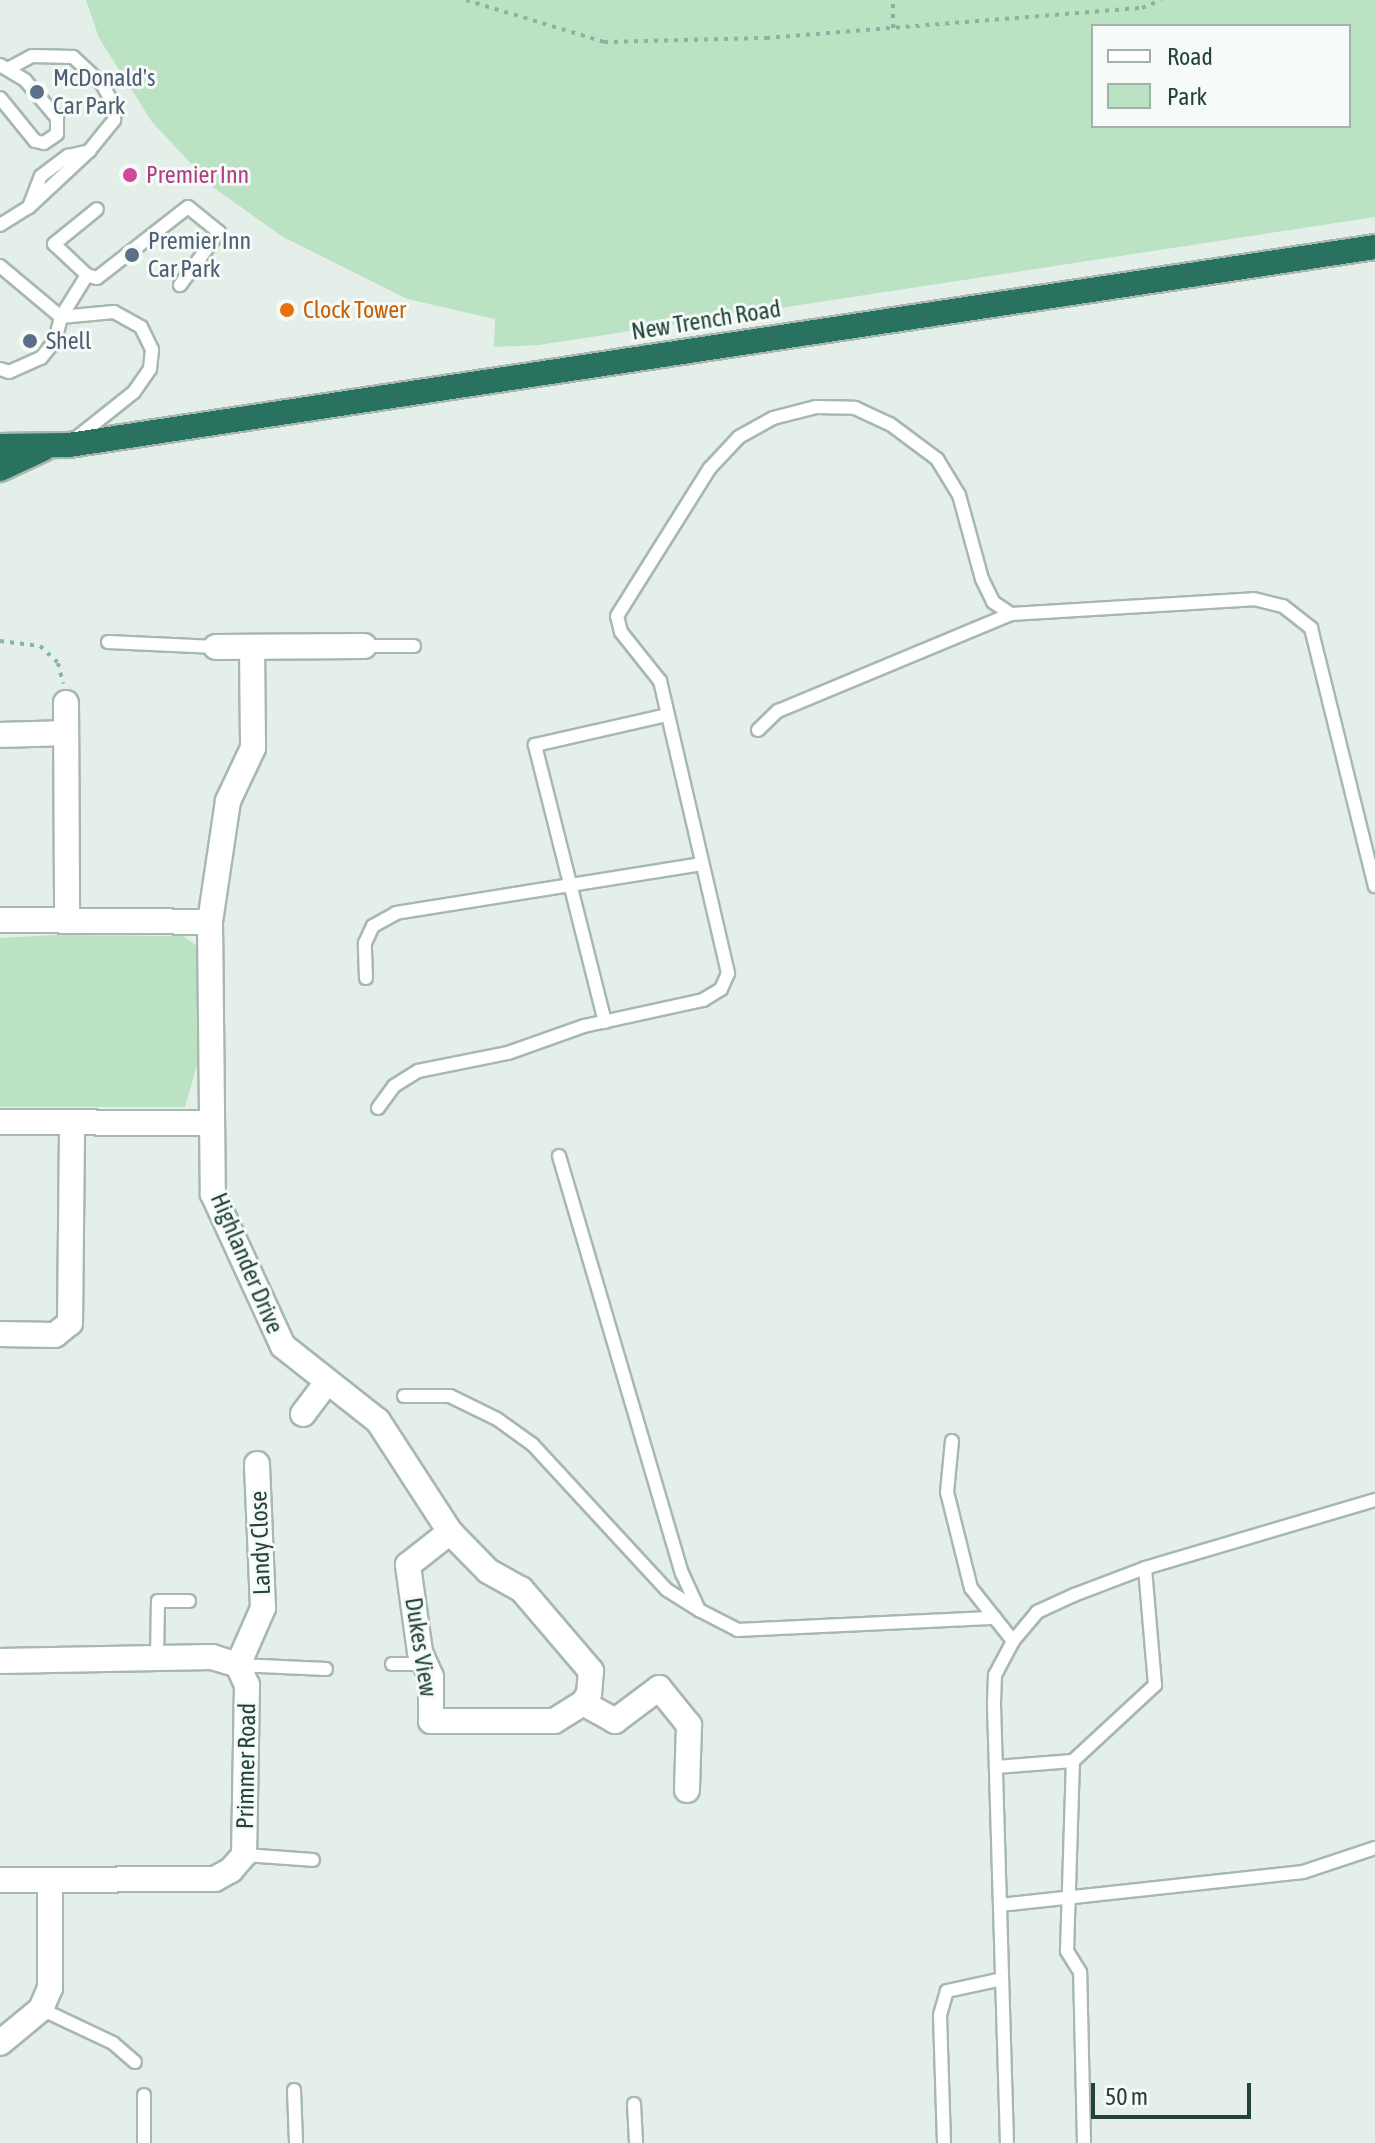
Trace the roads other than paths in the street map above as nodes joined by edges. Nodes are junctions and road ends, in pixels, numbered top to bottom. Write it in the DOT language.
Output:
graph roads {
  1 [pos="3,65"];
  2 [pos="0,98"];
  3 [pos="97,209"];
  4 [pos="0,225"];
  5 [pos="1375,247"];
  6 [pos="0,266"];
  7 [pos="87,275"];
  8 [pos="180,285"];
  9 [pos="61,317"];
  10 [pos="0,369"];
  11 [pos="0,446"];
  12 [pos="57,446"];
  13 [pos="0,469"];
  14 [pos="1011,614"];
  15 [pos="108,642"];
  16 [pos="364,646"];
  17 [pos="414,646"];
  18 [pos="216,647"];
  19 [pos="252,647"];
  20 [pos="66,703"];
  21 [pos="667,715"];
  22 [pos="758,730"];
  23 [pos="66,733"];
  24 [pos="0,735"];
  25 [pos="702,864"];
  26 [pos="567,882"];
  27 [pos="1375,886"];
  28 [pos="0,920"];
  29 [pos="67,921"];
  30 [pos="210,922"];
  31 [pos="366,978"];
  32 [pos="605,1022"];
  33 [pos="378,1108"];
  34 [pos="0,1122"];
  35 [pos="72,1122"];
  36 [pos="212,1123"];
  37 [pos="559,1156"];
  38 [pos="0,1334"];
  39 [pos="326,1384"];
  40 [pos="404,1396"];
  41 [pos="303,1414"];
  42 [pos="952,1441"];
  43 [pos="257,1464"];
  44 [pos="1375,1500"];
  45 [pos="450,1532"];
  46 [pos="1145,1568"];
  47 [pos="189,1601"];
  48 [pos="699,1610"];
  49 [pos="995,1618"];
  50 [pos="1013,1641"];
  51 [pos="157,1658"];
  52 [pos="0,1661"];
  53 [pos="392,1664"];
  54 [pos="425,1664"];
  55 [pos="238,1665"];
  56 [pos="326,1669"];
  57 [pos="583,1703"];
  58 [pos="1073,1761"];
  59 [pos="996,1767"];
  60 [pos="687,1790"];
  61 [pos="1375,1848"];
  62 [pos="244,1855"];
  63 [pos="313,1860"];
  64 [pos="0,1880"];
  65 [pos="50,1880"];
  66 [pos="1068,1897"];
  67 [pos="1000,1905"];
  68 [pos="1002,1979"];
  69 [pos="41,2009"];
  70 [pos="0,2043"];
  71 [pos="135,2062"];
  72 [pos="294,2090"];
  73 [pos="144,2095"];
  74 [pos="634,2104"];
  75 [pos="144,2143"];
  76 [pos="296,2143"];
  77 [pos="636,2143"];
  78 [pos="944,2143"];
  79 [pos="1007,2143"];
  80 [pos="1084,2143"];
  1 -- 2 [label="lane"];
  1 -- 4 [label="lane"];
  3 -- 7 [label="lane"];
  5 -- 12 [label="highway, New Trench Road"];
  6 -- 9 [label="lane"];
  7 -- 8 [label="lane"];
  7 -- 9 [label="lane"];
  9 -- 10 [label="lane"];
  9 -- 12 [label="lane"];
  11 -- 12 [label="highway, New Trench Road"];
  12 -- 13 [label="highway, New Trench Road"];
  14 -- 21 [label="lane"];
  14 -- 22 [label="lane"];
  14 -- 27 [label="lane"];
  15 -- 18 [label="lane"];
  16 -- 17 [label="lane"];
  16 -- 19 [label="street"];
  18 -- 19 [label="street"];
  19 -- 30 [label="street, Highlander Drive"];
  20 -- 23 [label="street"];
  21 -- 25 [label="lane"];
  21 -- 26 [label="lane"];
  23 -- 24 [label="street"];
  23 -- 29 [label="street"];
  25 -- 26 [label="lane"];
  25 -- 32 [label="lane"];
  26 -- 31 [label="lane"];
  26 -- 32 [label="lane"];
  28 -- 29 [label="street"];
  29 -- 30 [label="street"];
  30 -- 36 [label="street, Highlander Drive"];
  32 -- 33 [label="lane"];
  34 -- 35 [label="street"];
  35 -- 36 [label="street"];
  35 -- 38 [label="street"];
  36 -- 39 [label="street, Highlander Drive"];
  37 -- 48 [label="lane"];
  39 -- 41 [label="street"];
  39 -- 45 [label="street"];
  40 -- 48 [label="lane"];
  42 -- 49 [label="lane"];
  43 -- 55 [label="street, Landy Close"];
  44 -- 46 [label="lane"];
  45 -- 54 [label="street, Dukes View"];
  45 -- 57 [label="street"];
  46 -- 50 [label="lane"];
  46 -- 58 [label="lane"];
  47 -- 51 [label="lane"];
  48 -- 49 [label="lane"];
  49 -- 50 [label="lane"];
  50 -- 59 [label="lane"];
  51 -- 52 [label="street"];
  51 -- 55 [label="street"];
  53 -- 54 [label="lane"];
  54 -- 57 [label="street, Dukes View"];
  55 -- 56 [label="lane"];
  55 -- 62 [label="street, Primmer Road"];
  57 -- 60 [label="street"];
  58 -- 59 [label="lane"];
  58 -- 66 [label="lane"];
  59 -- 67 [label="lane"];
  61 -- 66 [label="lane"];
  62 -- 63 [label="lane"];
  62 -- 65 [label="street, Primmer Road"];
  64 -- 65 [label="street, Primmer Road"];
  65 -- 69 [label="street"];
  66 -- 67 [label="lane"];
  66 -- 80 [label="lane"];
  67 -- 68 [label="lane"];
  68 -- 78 [label="lane"];
  68 -- 79 [label="lane"];
  69 -- 70 [label="street"];
  69 -- 71 [label="lane"];
  72 -- 76 [label="lane"];
  73 -- 75 [label="lane"];
  74 -- 77 [label="lane"];
}
